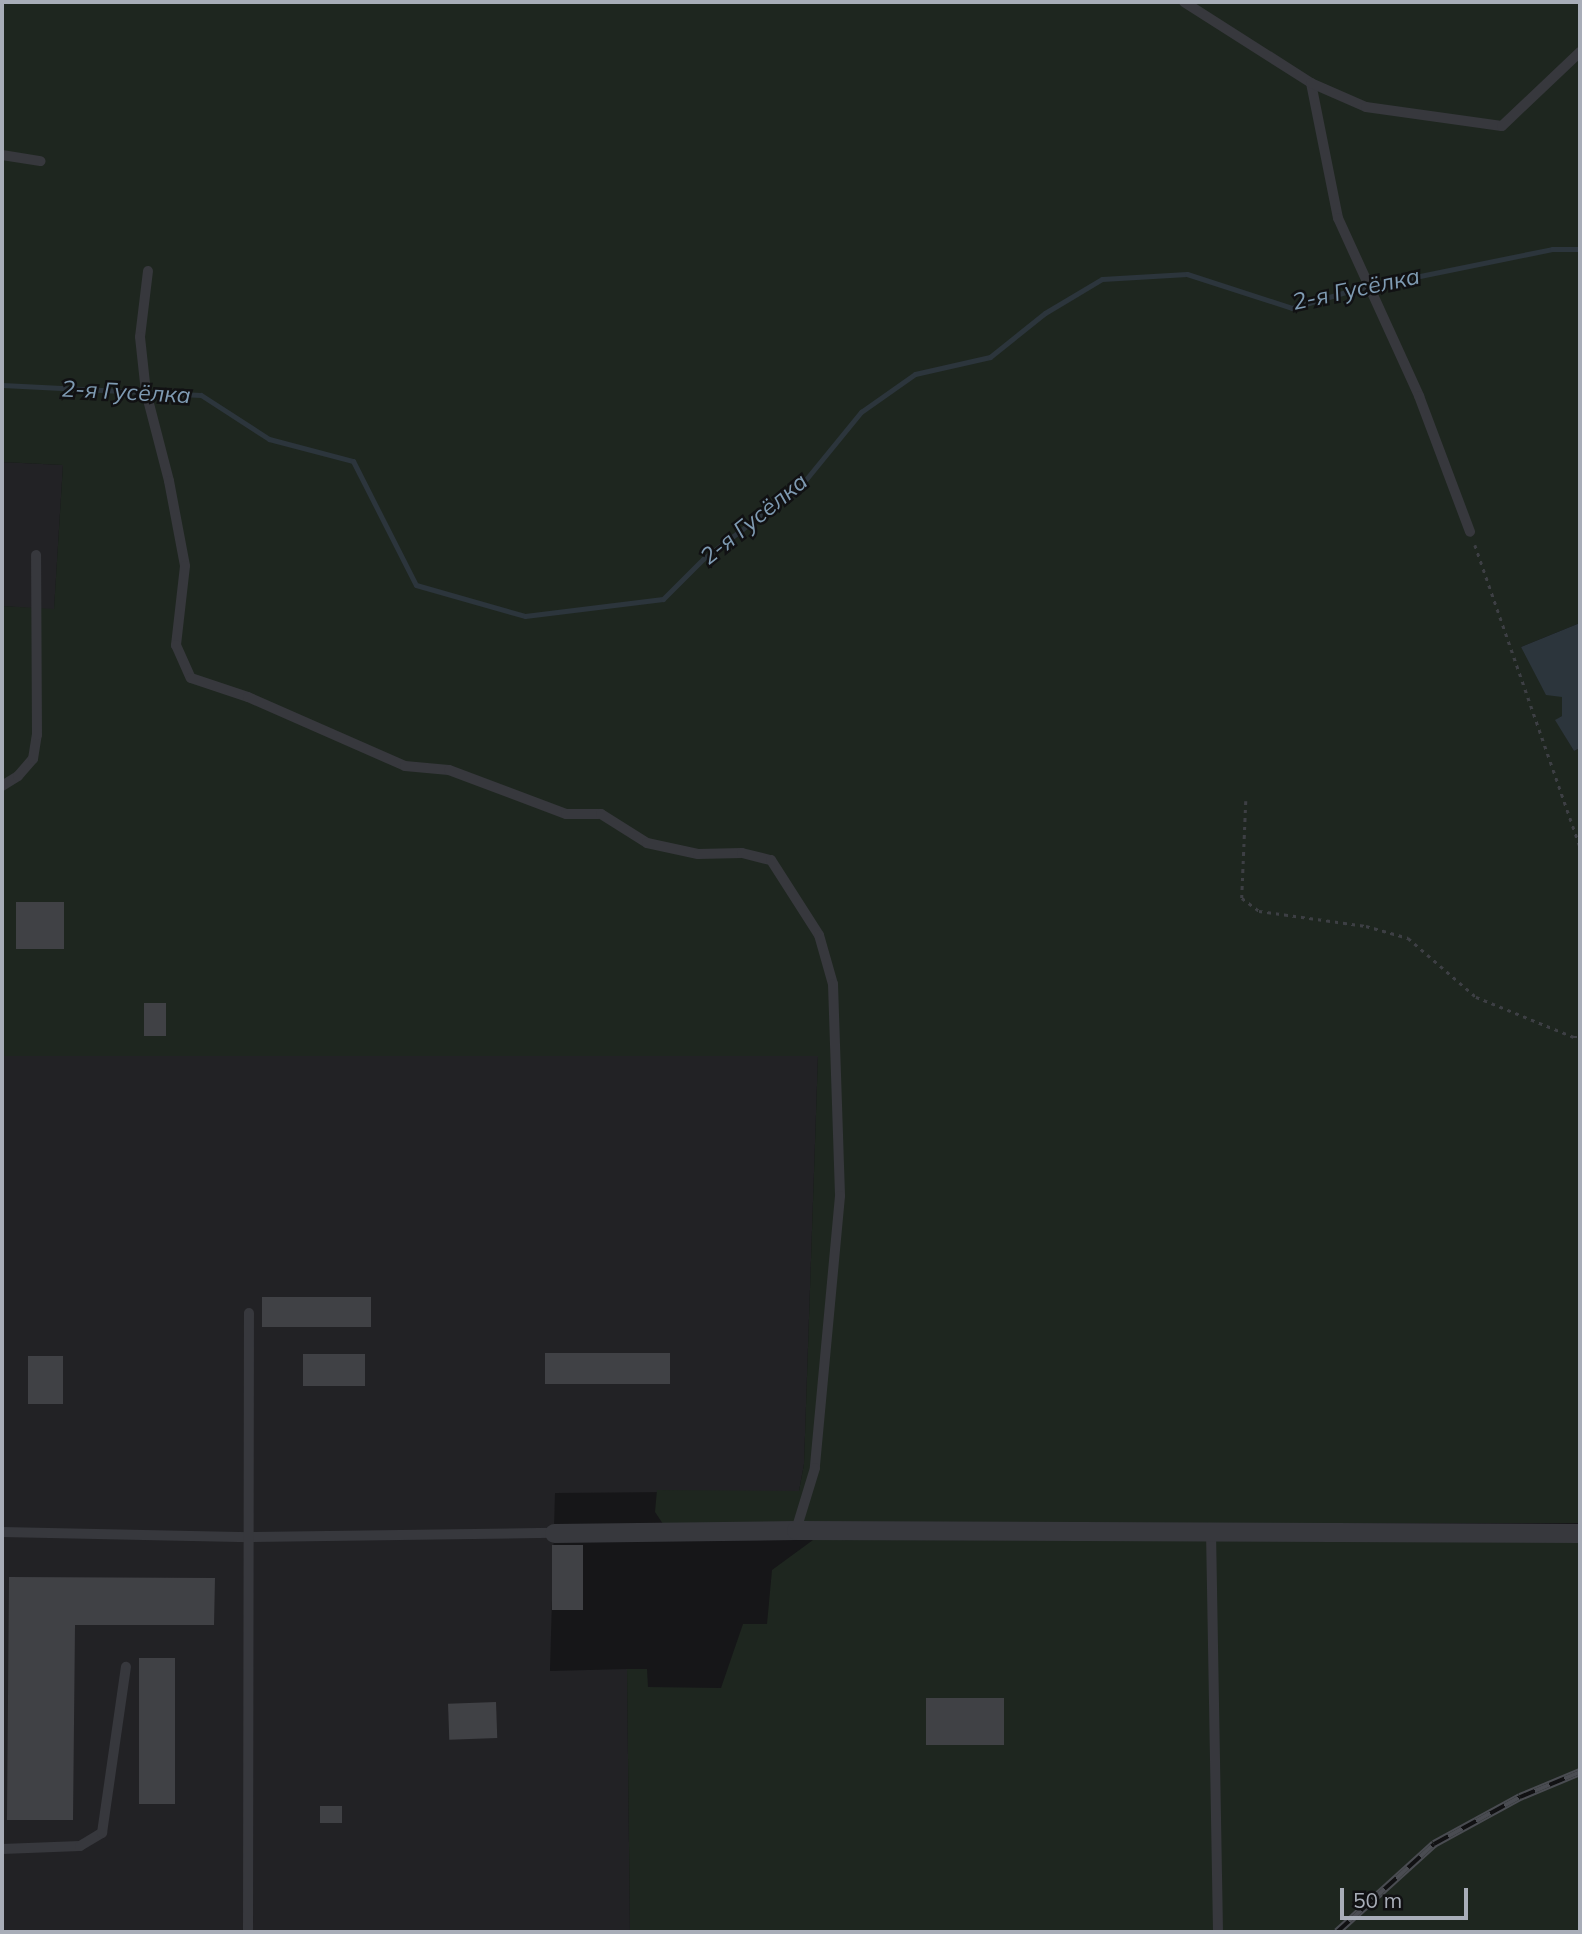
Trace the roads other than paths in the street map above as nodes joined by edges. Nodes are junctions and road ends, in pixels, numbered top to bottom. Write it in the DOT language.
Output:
graph roads {
  1 [pos="1184,2"];
  2 [pos="1580,52"];
  3 [pos="1311,83"];
  4 [pos="2,155"];
  5 [pos="41,161"];
  6 [pos="148,271"];
  7 [pos="1470,532"];
  8 [pos="36,555"];
  9 [pos="2,786"];
  10 [pos="249,1313"];
  11 [pos="796,1530"];
  12 [pos="1211,1531"];
  13 [pos="2,1532"];
  14 [pos="554,1533"];
  15 [pos="1580,1534"];
  16 [pos="251,1537"];
  17 [pos="126,1667"];
  18 [pos="2,1849"];
  19 [pos="248,1932"];
  20 [pos="1218,1932"];
  1 -- 3 [label="lane"];
  2 -- 3 [label="lane"];
  3 -- 7 [label="lane"];
  4 -- 5 [label="lane"];
  6 -- 11 [label="lane"];
  8 -- 9 [label="lane"];
  10 -- 16 [label="lane"];
  11 -- 12 [label="street"];
  11 -- 14 [label="street"];
  12 -- 15 [label="street"];
  12 -- 20 [label="lane"];
  13 -- 16 [label="lane"];
  14 -- 16 [label="lane"];
  16 -- 19 [label="lane"];
  17 -- 18 [label="lane"];
}
